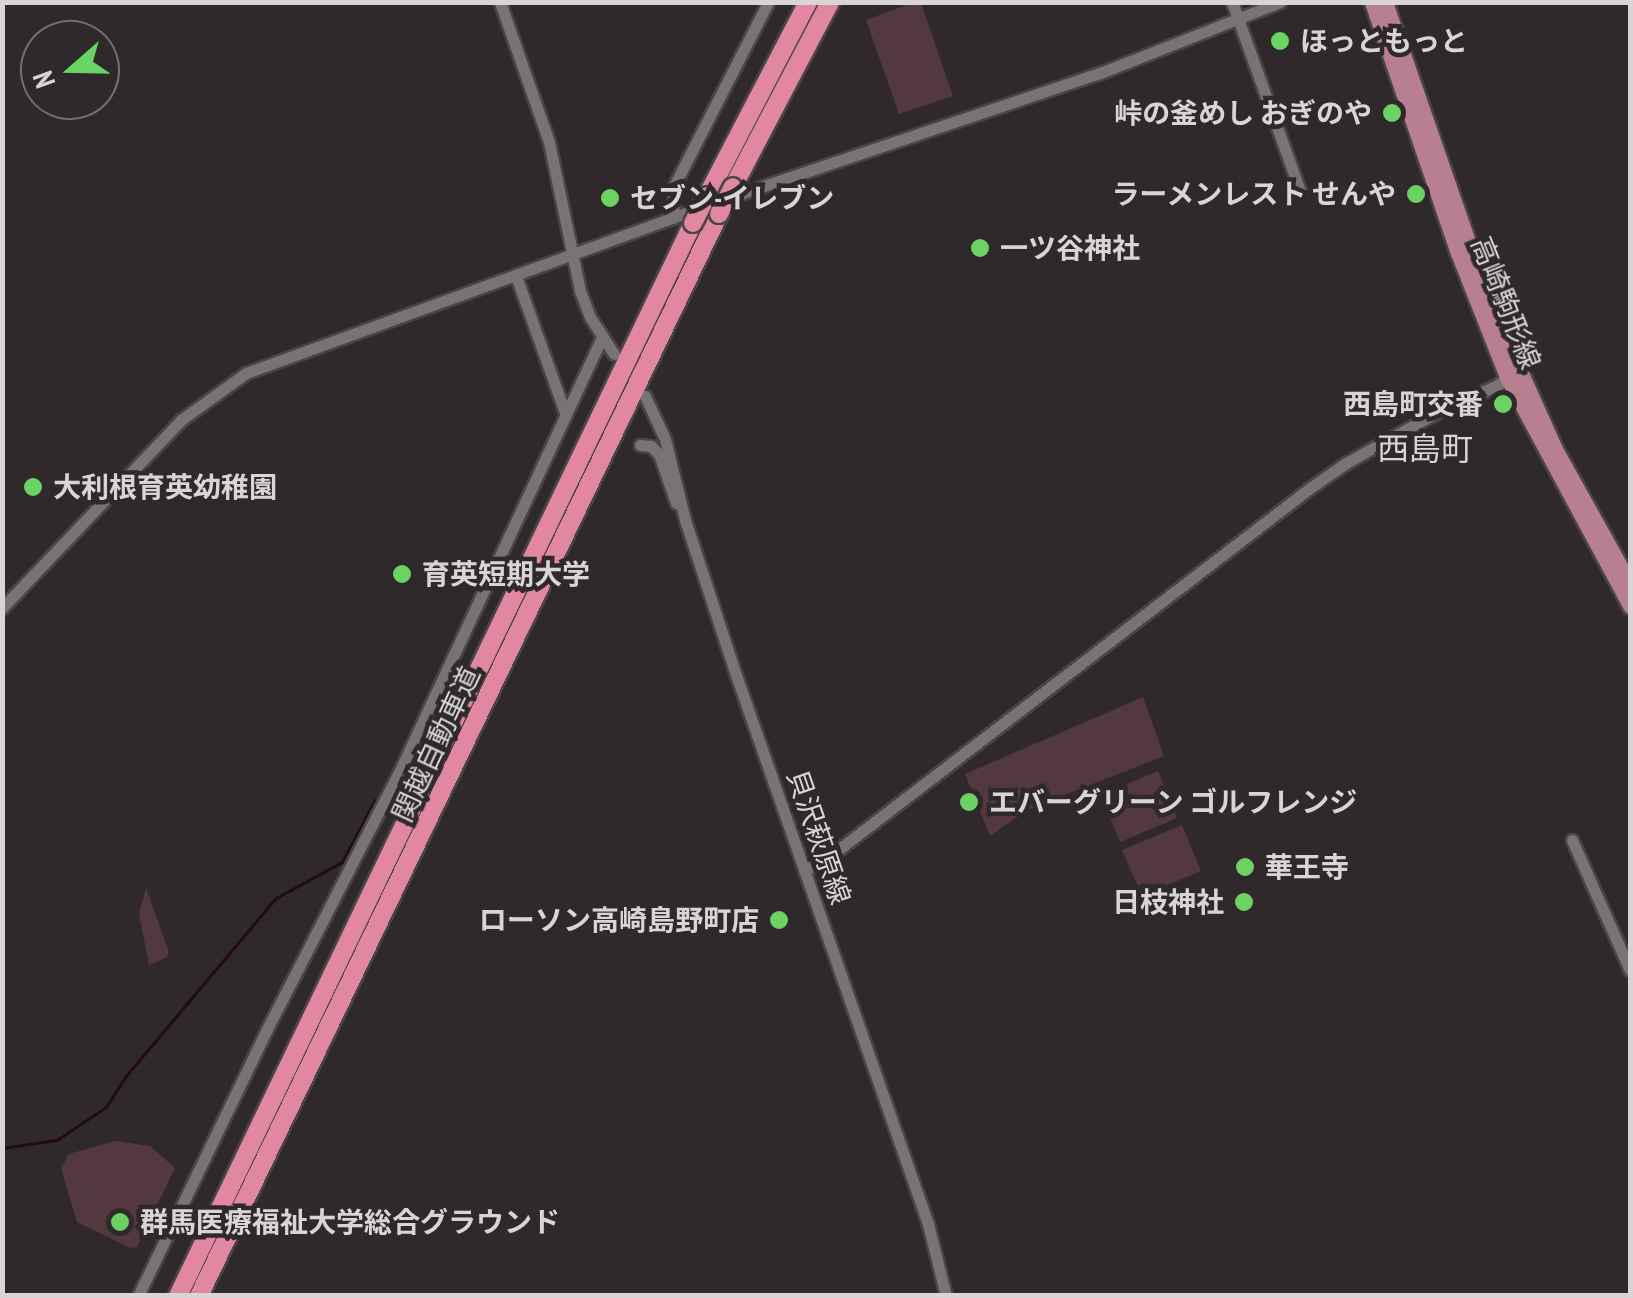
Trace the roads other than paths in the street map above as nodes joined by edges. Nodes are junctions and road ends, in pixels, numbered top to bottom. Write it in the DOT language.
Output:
graph roads {
  1 [pos="500,2"];
  2 [pos="768,2"];
  3 [pos="808,2"];
  4 [pos="830,2"];
  5 [pos="1232,2"];
  6 [pos="1280,2"];
  7 [pos="1372,2"];
  8 [pos="1384,2"];
  9 [pos="1238,20"];
  10 [pos="1300,191"];
  11 [pos="673,218"];
  12 [pos="573,256"];
  13 [pos="516,276"];
  14 [pos="602,338"];
  15 [pos="614,354"];
  16 [pos="1517,364"];
  17 [pos="1508,379"];
  18 [pos="645,396"];
  19 [pos="565,413"];
  20 [pos="640,445"];
  21 [pos="685,520"];
  22 [pos="1630,584"];
  23 [pos="1630,606"];
  24 [pos="2,608"];
  25 [pos="1572,840"];
  26 [pos="804,870"];
  27 [pos="1630,970"];
  28 [pos="138,1296"];
  29 [pos="178,1296"];
  30 [pos="199,1296"];
  31 [pos="946,1296"];
  1 -- 12 [label="street"];
  2 -- 11 [label="street"];
  3 -- 29 [label="highway, 関越自動車道, bridge"];
  4 -- 30 [label="highway, 関越自動車道, bridge"];
  5 -- 9 [label="street"];
  6 -- 9 [label="street"];
  7 -- 17 [label="main road, 高崎駒形線"];
  8 -- 16 [label="main road, 高崎駒形線"];
  9 -- 10 [label="street"];
  9 -- 11 [label="street"];
  11 -- 12 [label="street"];
  12 -- 13 [label="street"];
  12 -- 14 [label="street"];
  13 -- 19 [label="street"];
  13 -- 24 [label="street"];
  14 -- 15 [label="street"];
  14 -- 19 [label="street"];
  16 -- 17 [label="street"];
  16 -- 22 [label="main road, 高崎駒形線"];
  17 -- 23 [label="main road, 高崎駒形線"];
  17 -- 26 [label="street"];
  18 -- 21 [label="street, 貝沢萩原線"];
  19 -- 28 [label="street"];
  20 -- 21 [label="street"];
  21 -- 26 [label="street, 貝沢萩原線"];
  25 -- 27 [label="street"];
  26 -- 31 [label="street, 貝沢萩原線"];
}
